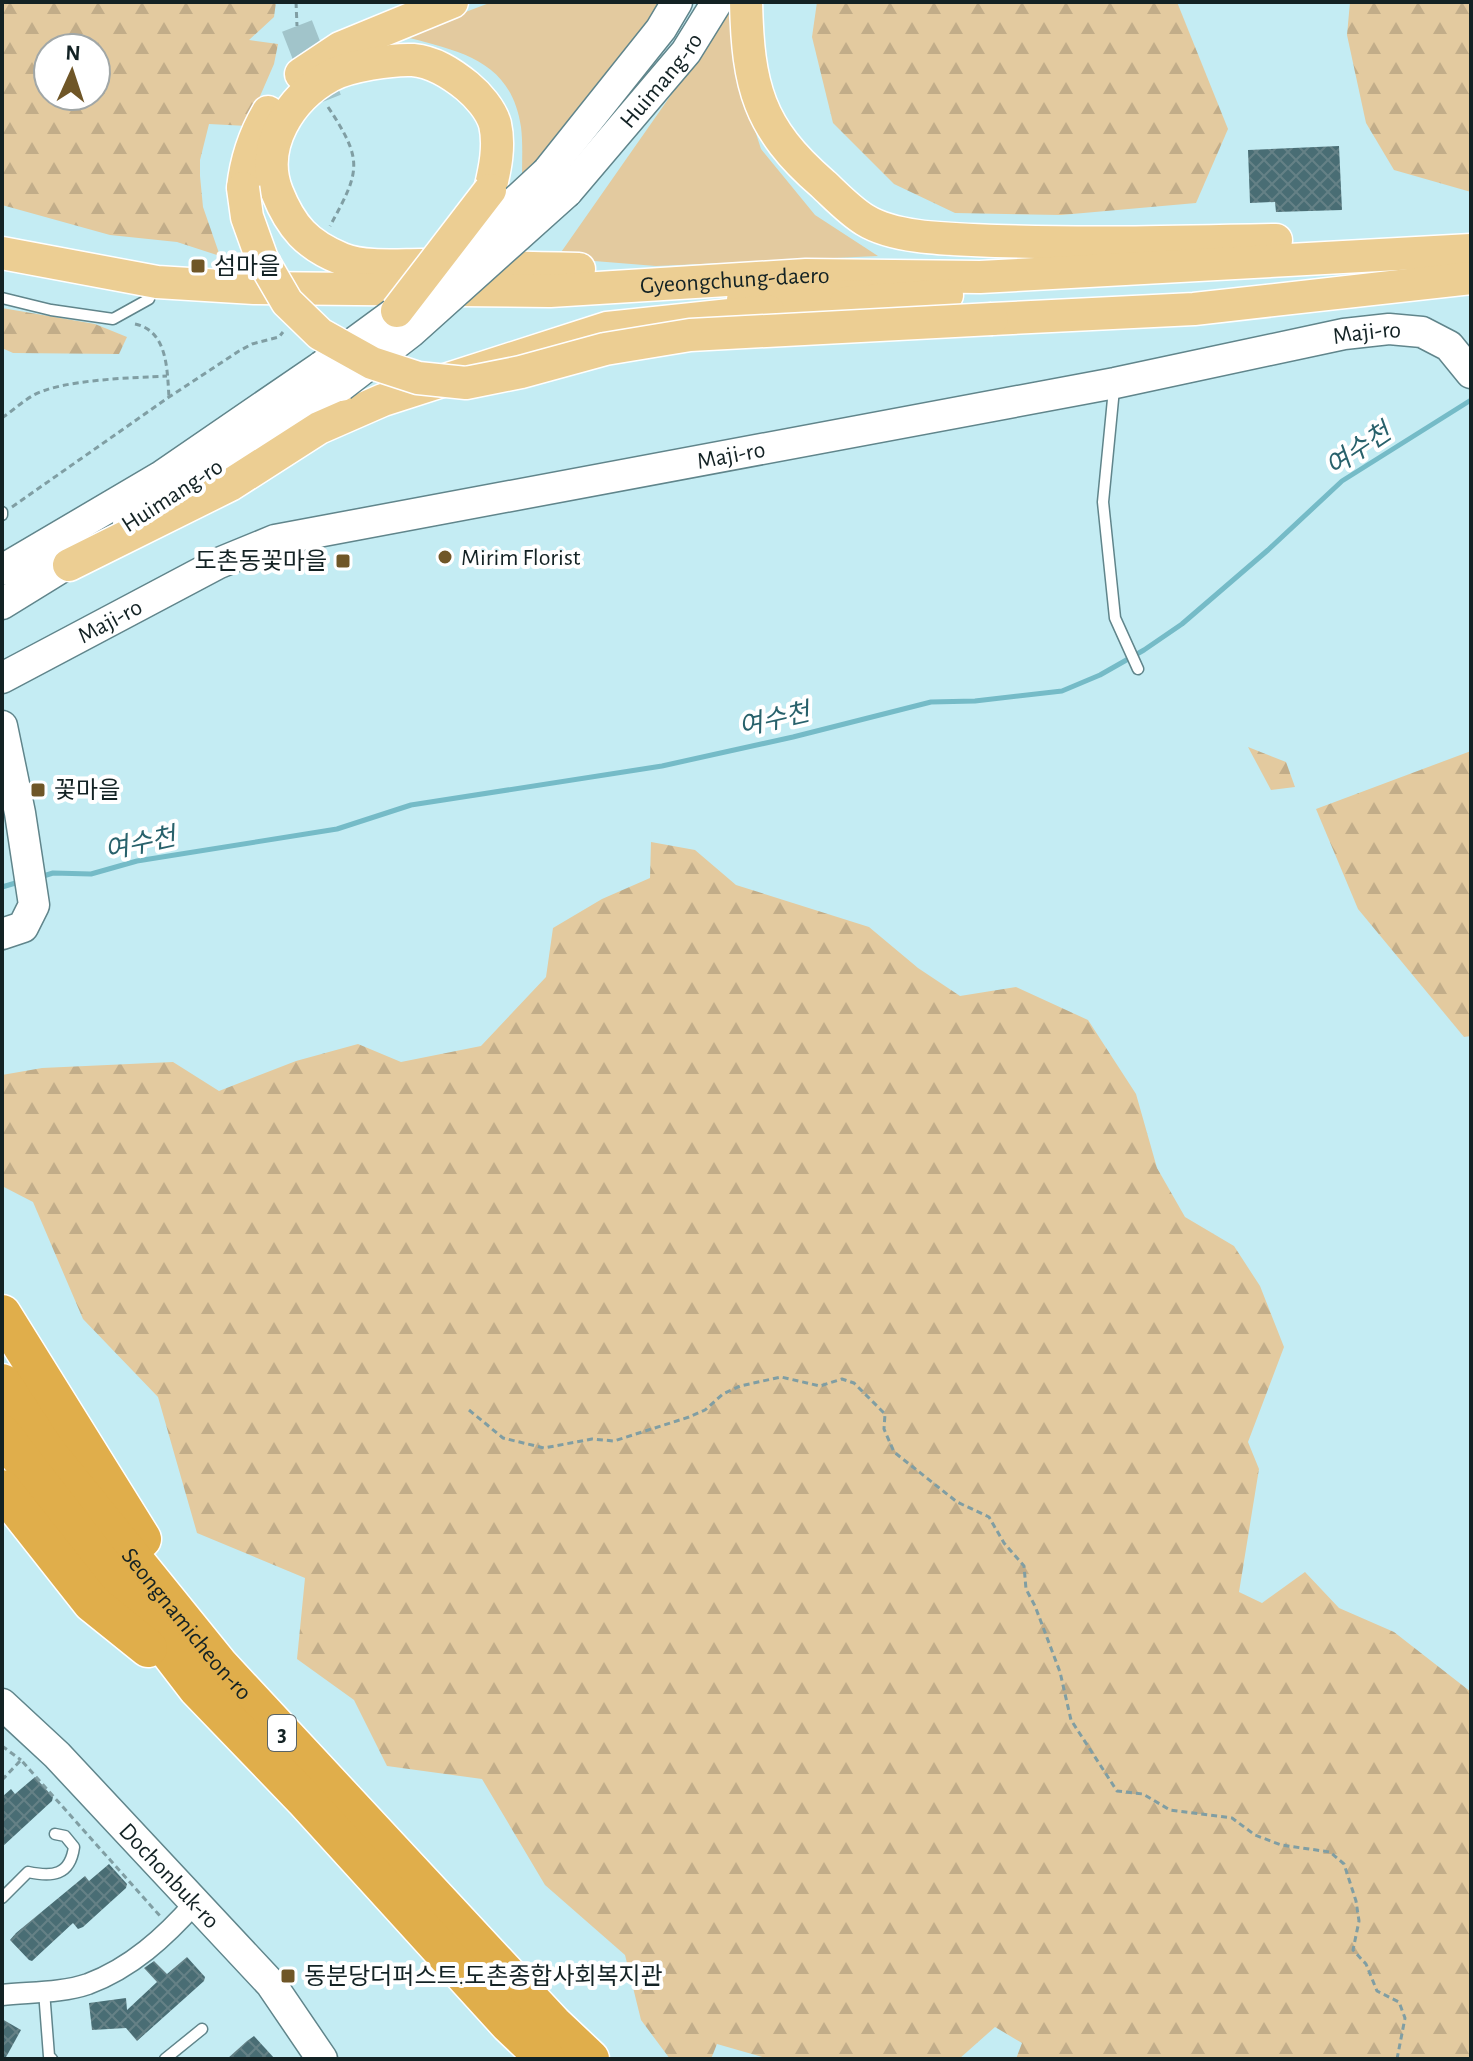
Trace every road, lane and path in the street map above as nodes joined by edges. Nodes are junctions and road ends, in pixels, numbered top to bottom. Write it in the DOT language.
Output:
graph roads {
  1 [pos="296,2"];
  2 [pos="452,2"];
  3 [pos="677,2"];
  4 [pos="717,2"];
  5 [pos="746,2"];
  6 [pos="297,26"];
  7 [pos="328,106"];
  8 [pos="557,182"];
  9 [pos="326,233"];
  10 [pos="1471,242"];
  11 [pos="1471,250"];
  12 [pos="2,253"];
  13 [pos="1471,269"];
  14 [pos="2,275"];
  15 [pos="806,275"];
  16 [pos="1471,278"];
  17 [pos="957,294"];
  18 [pos="2,298"];
  19 [pos="149,299"];
  20 [pos="397,311"];
  21 [pos="113,319"];
  22 [pos="287,329"];
  23 [pos="1471,373"];
  24 [pos="167,376"];
  25 [pos="331,376"];
  26 [pos="1115,383"];
  27 [pos="169,397"];
  28 [pos="2,418"];
  29 [pos="2,514"];
  30 [pos="69,565"];
  31 [pos="2,570"];
  32 [pos="2,604"];
  33 [pos="1136,666"];
  34 [pos="2,678"];
  35 [pos="2,726"];
  36 [pos="2,934"];
  37 [pos="2,1314"];
  38 [pos="2,1383"];
  39 [pos="469,1410"];
  40 [pos="2,1434"];
  41 [pos="2,1489"];
  42 [pos="208,1676"];
  43 [pos="2,1704"];
  44 [pos="2,1746"];
  45 [pos="21,1760"];
  46 [pos="2,1780"];
  47 [pos="55,1834"];
  48 [pos="2,1898"];
  49 [pos="195,1903"];
  50 [pos="172,1929"];
  51 [pos="44,1991"];
  52 [pos="2,1995"];
  53 [pos="202,2029"];
  54 [pos="50,2058"];
  55 [pos="165,2059"];
  56 [pos="322,2059"];
  57 [pos="546,2059"];
  58 [pos="590,2059"];
  59 [pos="1397,2059"];
  1 -- 6 [label="path"];
  2 -- 16 [label="main road, bridge"];
  3 -- 8 [label="main road, Huimang-ro"];
  4 -- 8 [label="main road, Huimang-ro"];
  5 -- 10 [label="main road"];
  7 -- 9 [label="path"];
  8 -- 20 [label="main road, bridge"];
  8 -- 25 [label="main road, bridge"];
  11 -- 15 [label="main road, Gyeongchung-daero"];
  12 -- 15 [label="main road, Gyeongchung-daero"];
  13 -- 17 [label="main road, Gyeongchung-daero"];
  14 -- 19 [label="main road, Gyeongchung-daero"];
  15 -- 20 [label="main road, bridge"];
  17 -- 19 [label="main road, Gyeongchung-daero"];
  17 -- 30 [label="main road"];
  18 -- 21 [label="lane"];
  19 -- 21 [label="lane"];
  20 -- 25 [label="main road, bridge"];
  21 -- 24 [label="path"];
  22 -- 27 [label="path"];
  23 -- 26 [label="main road, Maji-ro"];
  24 -- 27 [label="path"];
  24 -- 28 [label="path"];
  25 -- 30 [label="main road, Huimang-ro"];
  25 -- 31 [label="main road, Huimang-ro"];
  26 -- 33 [label="lane"];
  26 -- 34 [label="main road, Maji-ro"];
  27 -- 29 [label="path"];
  30 -- 32 [label="main road, Huimang-ro"];
  35 -- 36 [label="main road"];
  37 -- 42 [label="highway"];
  38 -- 42 [label="highway, Seongnamicheon-ro / 3"];
  39 -- 59 [label="path"];
  40 -- 42 [label="highway, Seongnamicheon-ro / 3"];
  41 -- 42 [label="highway"];
  42 -- 57 [label="highway, Seongnamicheon-ro / 3"];
  42 -- 58 [label="highway, Seongnamicheon-ro / 3"];
  43 -- 49 [label="main road, Dochonbuk-ro"];
  44 -- 45 [label="path"];
  45 -- 46 [label="path"];
  45 -- 50 [label="path"];
  47 -- 48 [label="lane"];
  49 -- 50 [label="street"];
  49 -- 56 [label="main road, Dochonbuk-ro"];
  50 -- 51 [label="street"];
  51 -- 52 [label="street"];
  51 -- 54 [label="lane"];
  53 -- 55 [label="lane"];
}
